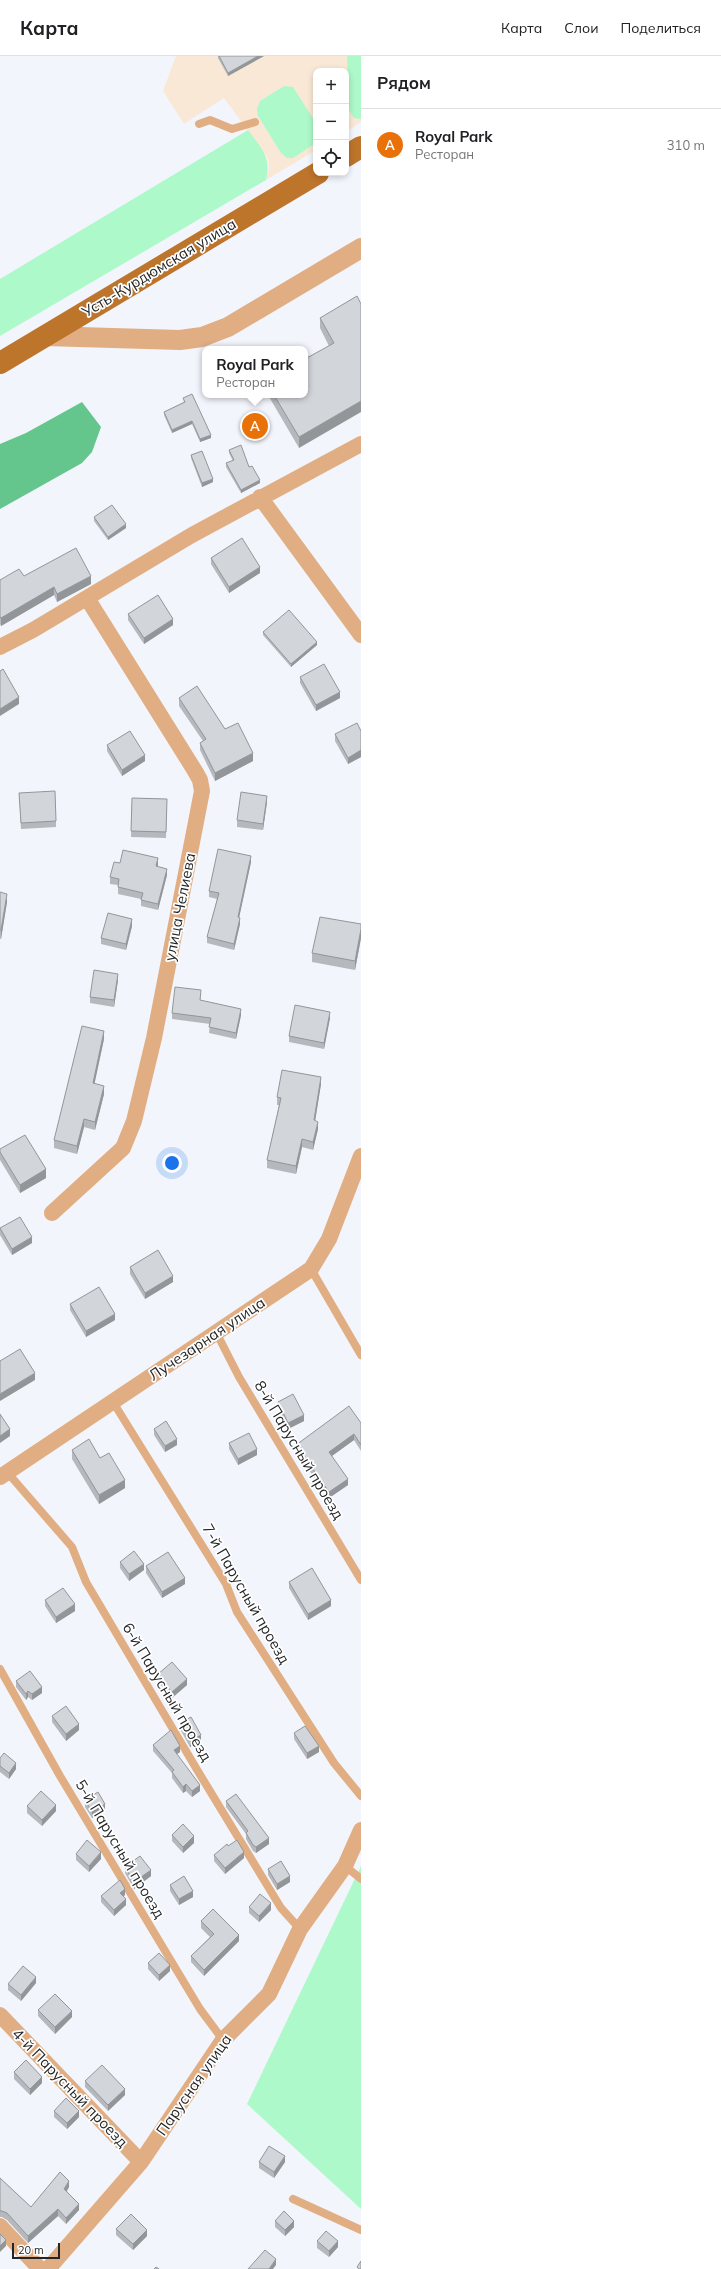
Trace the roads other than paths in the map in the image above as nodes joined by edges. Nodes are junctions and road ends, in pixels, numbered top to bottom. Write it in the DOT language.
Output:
graph roads {
  1 [pos="255,122"];
  2 [pos="199,124"];
  3 [pos="313,176"];
  4 [pos="361,248"];
  5 [pos="45,336"];
  6 [pos="0,363"];
  7 [pos="361,444"];
  8 [pos="260,497"];
  9 [pos="87,598"];
  10 [pos="361,635"];
  11 [pos="0,647"];
  12 [pos="361,1156"];
  13 [pos="52,1213"];
  14 [pos="311,1269"];
  15 [pos="216,1332"];
  16 [pos="361,1356"];
  17 [pos="113,1402"];
  18 [pos="4,1475"];
  19 [pos="361,1580"];
  20 [pos="0,1669"];
  21 [pos="361,1796"];
  22 [pos="361,1830"];
  23 [pos="345,1866"];
  24 [pos="361,1879"];
  25 [pos="300,1929"];
  26 [pos="0,2015"];
  27 [pos="223,2040"];
  28 [pos="141,2162"];
  29 [pos="293,2199"];
  30 [pos="0,2226"];
  31 [pos="361,2230"];
  32 [pos="40,2269"];
  33 [pos="48,2269"];
  1 -- 2 [label="lane"];
  3 -- 5 [label="main road, Усть-Курдюмская улица"];
  4 -- 5 [label="street"];
  5 -- 6 [label="main road, Усть-Курдюмская улица"];
  7 -- 8 [label="street"];
  8 -- 9 [label="street"];
  8 -- 10 [label="street"];
  9 -- 11 [label="street"];
  9 -- 13 [label="street, улица Челиева"];
  12 -- 14 [label="street, Лучезарная улица"];
  14 -- 15 [label="street, Лучезарная улица"];
  14 -- 16 [label="lane"];
  15 -- 17 [label="street, Лучезарная улица"];
  15 -- 19 [label="lane, 8-й Парусный проезд"];
  17 -- 18 [label="street, Лучезарная улица"];
  17 -- 21 [label="lane, 7-й Парусный проезд"];
  18 -- 25 [label="lane, 6-й Парусный проезд"];
  20 -- 27 [label="lane, 5-й Парусный проезд"];
  22 -- 23 [label="street, Парусная улица"];
  23 -- 24 [label="lane"];
  23 -- 25 [label="street, Парусная улица"];
  25 -- 27 [label="street, Парусная улица"];
  26 -- 28 [label="street, 4-й Парусный проезд"];
  27 -- 28 [label="street, Парусная улица"];
  28 -- 33 [label="street, Парусная улица"];
  29 -- 31 [label="lane"];
  30 -- 32 [label="street"];
}
